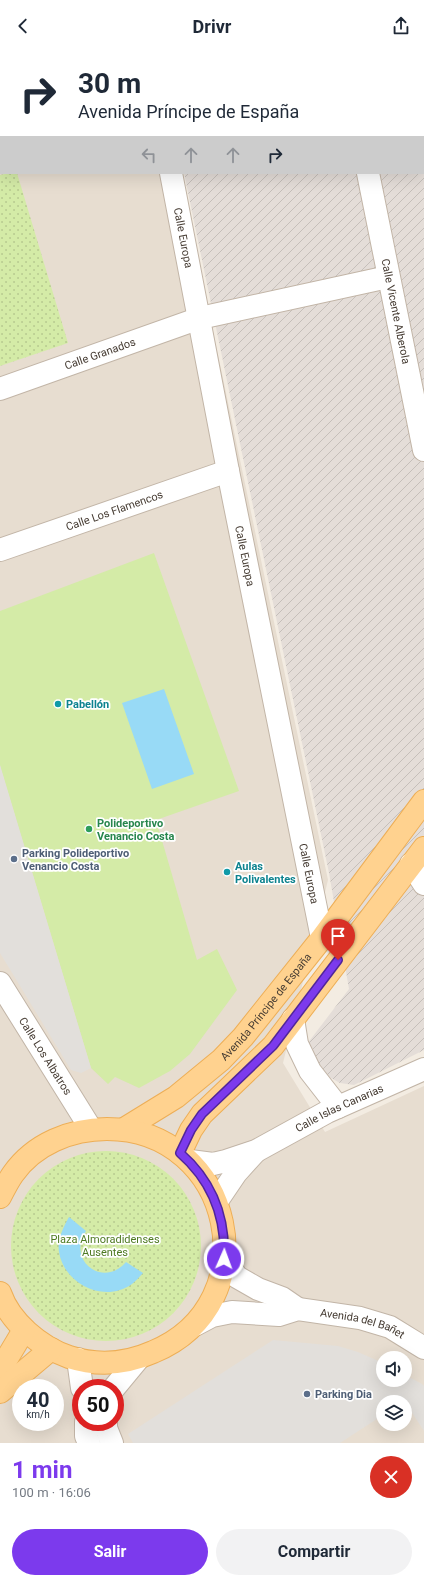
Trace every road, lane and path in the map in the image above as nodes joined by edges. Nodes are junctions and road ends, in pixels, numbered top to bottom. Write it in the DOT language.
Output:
graph roads {
  1 [pos="171,174"];
  2 [pos="368,174"];
  3 [pos="388,277"];
  4 [pos="200,318"];
  5 [pos="0,389"];
  6 [pos="424,450"];
  7 [pos="228,471"];
  8 [pos="0,550"];
  9 [pos="424,801"];
  10 [pos="418,856"];
  11 [pos="424,884"];
  12 [pos="322,938"];
  13 [pos="0,983"];
  14 [pos="293,1019"];
  15 [pos="424,1069"];
  16 [pos="338,1107"];
  17 [pos="91,1129"];
  18 [pos="124,1129"];
  19 [pos="256,1151"];
  20 [pos="185,1157"];
  21 [pos="6,1176"];
  22 [pos="0,1197"];
  23 [pos="217,1201"];
  24 [pos="224,1259"];
  25 [pos="0,1293"];
  26 [pos="298,1309"];
  27 [pos="195,1325"];
  28 [pos="24,1330"];
  29 [pos="424,1348"];
  30 [pos="51,1349"];
  31 [pos="138,1359"];
  32 [pos="78,1360"];
  33 [pos="0,1370"];
  34 [pos="81,1379"];
  35 [pos="121,1379"];
  36 [pos="0,1392"];
  37 [pos="86,1431"];
  38 [pos="107,1431"];
  39 [pos="89,1443"];
  40 [pos="112,1443"];
  1 -- 4 [label="street, Calle Europa"];
  2 -- 3 [label="street, Calle Vicente Alberola"];
  3 -- 4 [label="street, Calle Granados"];
  3 -- 6 [label="street, Calle Vicente Alberola"];
  4 -- 5 [label="street, Calle Granados"];
  4 -- 7 [label="street, Calle Europa"];
  7 -- 8 [label="street, Calle Los Flamencos"];
  7 -- 12 [label="street, Calle Europa"];
  9 -- 12 [label="main road, Avenida Príncipe de España"];
  10 -- 11 [label="street"];
  10 -- 14 [label="main road"];
  12 -- 18 [label="main road, Avenida Príncipe de España"];
  13 -- 17 [label="street, Calle Los Albatros"];
  14 -- 16 [label="street"];
  14 -- 20 [label="main road"];
  15 -- 16 [label="street, Calle Islas Canarias"];
  16 -- 19 [label="street, Calle Islas Canarias"];
  17 -- 18 [label="main road"];
  17 -- 21 [label="main road"];
  18 -- 20 [label="main road"];
  19 -- 20 [label="street, Calle Islas Canarias"];
  19 -- 23 [label="street, Calle Islas Canarias"];
  20 -- 23 [label="main road"];
  21 -- 22 [label="main road"];
  23 -- 24 [label="main road"];
  24 -- 26 [label="street, Avenida del Bañet"];
  24 -- 27 [label="main road"];
  25 -- 28 [label="main road"];
  26 -- 27 [label="street, Avenida del Bañet"];
  26 -- 29 [label="street, Avenida del Bañet"];
  27 -- 31 [label="main road"];
  28 -- 30 [label="main road"];
  28 -- 33 [label="main road"];
  30 -- 32 [label="main road"];
  30 -- 36 [label="main road"];
  31 -- 32 [label="main road"];
  31 -- 35 [label="street"];
  32 -- 34 [label="street"];
  37 -- 39 [label="street"];
  38 -- 40 [label="street"];
}
